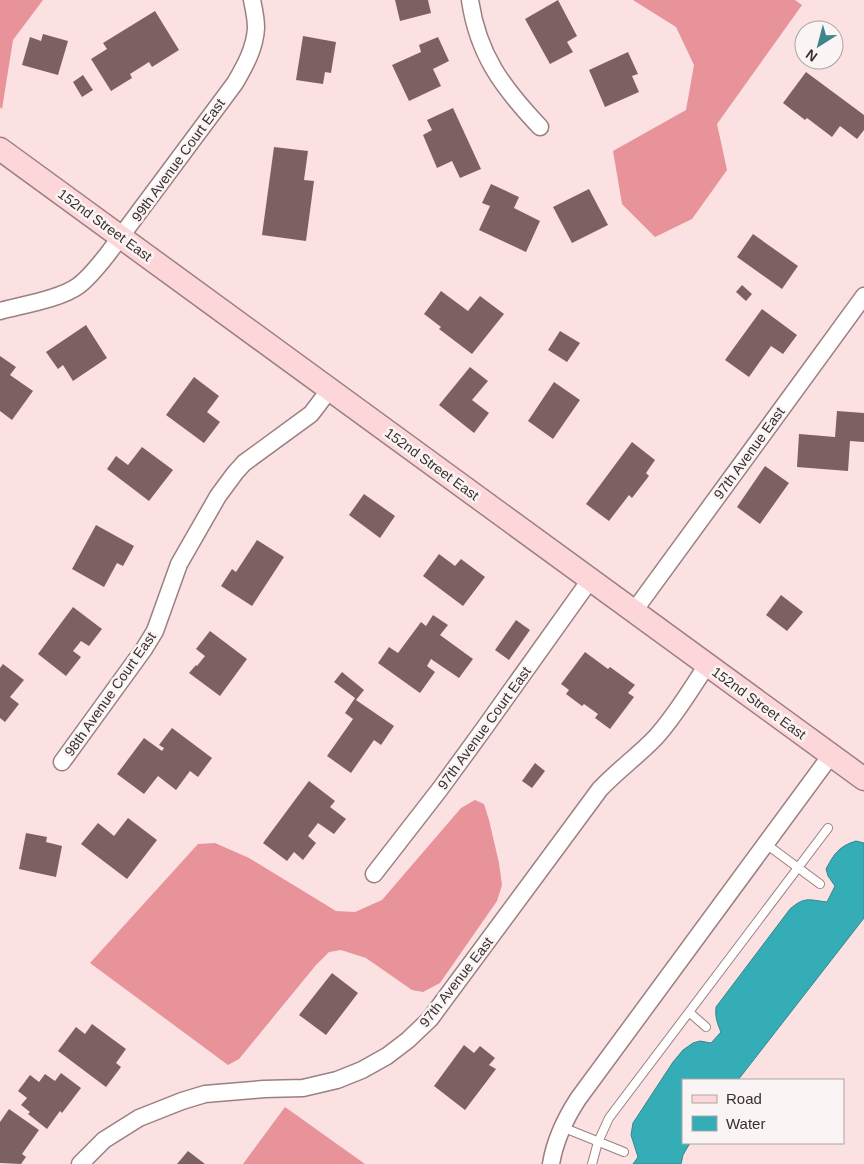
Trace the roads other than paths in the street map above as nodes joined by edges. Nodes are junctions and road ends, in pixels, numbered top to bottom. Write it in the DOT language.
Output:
graph roads {
  1 [pos="252,0"];
  2 [pos="470,0"];
  3 [pos="540,127"];
  4 [pos="0,149"];
  5 [pos="122,237"];
  6 [pos="864,296"];
  7 [pos="0,311"];
  8 [pos="330,389"];
  9 [pos="590,580"];
  10 [pos="634,611"];
  11 [pos="707,665"];
  12 [pos="831,755"];
  13 [pos="62,762"];
  14 [pos="864,779"];
  15 [pos="828,828"];
  16 [pos="766,843"];
  17 [pos="798,867"];
  18 [pos="374,874"];
  19 [pos="820,884"];
  20 [pos="688,1012"];
  21 [pos="706,1027"];
  22 [pos="562,1127"];
  23 [pos="598,1142"];
  24 [pos="624,1152"];
  25 [pos="80,1164"];
  26 [pos="551,1164"];
  27 [pos="592,1164"];
  1 -- 5 [label="street, 99th Avenue Court East"];
  2 -- 3 [label="street"];
  4 -- 5 [label="main road, 152nd Street East"];
  5 -- 7 [label="street, 99th Avenue Court East"];
  5 -- 8 [label="main road, 152nd Street East"];
  6 -- 10 [label="street, 97th Avenue East"];
  8 -- 9 [label="main road, 152nd Street East"];
  8 -- 13 [label="street, 98th Avenue Court East"];
  9 -- 10 [label="main road, 152nd Street East"];
  9 -- 18 [label="street, 97th Avenue Court East"];
  10 -- 11 [label="main road, 152nd Street East"];
  11 -- 12 [label="main road, 152nd Street East"];
  11 -- 25 [label="street, 97th Avenue East"];
  12 -- 14 [label="main road, 152nd Street East"];
  12 -- 16 [label="street"];
  15 -- 17 [label="lane"];
  16 -- 17 [label="lane"];
  16 -- 22 [label="street"];
  17 -- 19 [label="lane"];
  17 -- 20 [label="lane"];
  20 -- 21 [label="lane"];
  20 -- 23 [label="lane"];
  22 -- 23 [label="lane"];
  22 -- 26 [label="street"];
  23 -- 24 [label="lane"];
  23 -- 27 [label="lane"];
}
